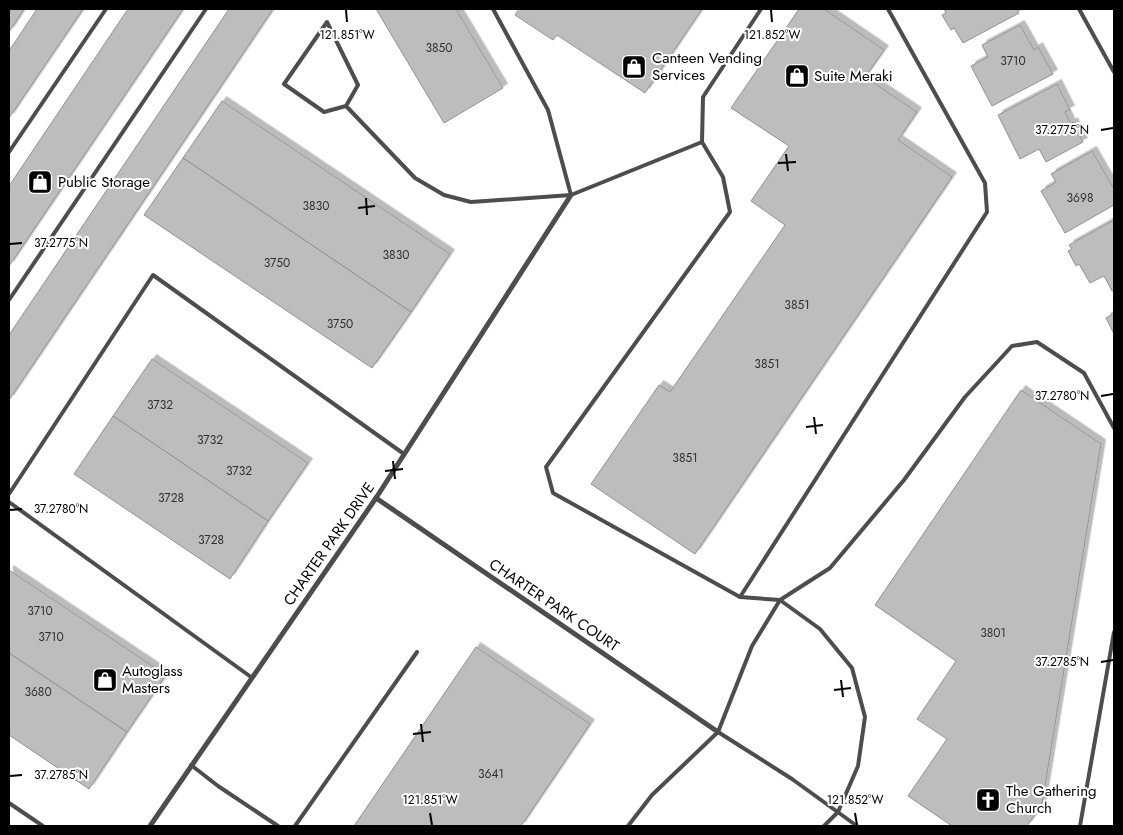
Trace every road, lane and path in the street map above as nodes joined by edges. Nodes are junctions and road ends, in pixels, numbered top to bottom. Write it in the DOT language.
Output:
graph roads {
  1 [pos="106,9"];
  2 [pos="206,9"];
  3 [pos="494,9"];
  4 [pos="760,9"];
  5 [pos="888,9"];
  6 [pos="1079,9"];
  7 [pos="1114,72"];
  8 [pos="346,106"];
  9 [pos="702,142"];
  10 [pos="9,152"];
  11 [pos="571,195"];
  12 [pos="9,300"];
  13 [pos="1114,428"];
  14 [pos="404,454"];
  15 [pos="9,494"];
  16 [pos="376,498"];
  17 [pos="9,502"];
  18 [pos="740,597"];
  19 [pos="780,600"];
  20 [pos="1114,632"];
  21 [pos="417,652"];
  22 [pos="252,677"];
  23 [pos="718,732"];
  24 [pos="191,765"];
  25 [pos="9,804"];
  26 [pos="838,812"];
  27 [pos="43,826"];
  28 [pos="150,826"];
  29 [pos="278,826"];
  30 [pos="295,826"];
  31 [pos="628,826"];
  32 [pos="824,826"];
  33 [pos="857,826"];
  34 [pos="1080,826"];
  1 -- 10 [label="lane"];
  2 -- 12 [label="lane"];
  3 -- 11 [label="lane"];
  4 -- 9 [label="lane"];
  5 -- 18 [label="lane"];
  6 -- 7 [label="lane"];
  8 -- 8 [label="lane"];
  8 -- 11 [label="lane"];
  9 -- 11 [label="lane"];
  9 -- 18 [label="lane"];
  11 -- 14 [label="street, CHARTER PARK DRIVE"];
  13 -- 19 [label="lane"];
  14 -- 15 [label="lane"];
  14 -- 16 [label="street, CHARTER PARK DRIVE"];
  16 -- 22 [label="street, CHARTER PARK DRIVE"];
  16 -- 23 [label="street, CHARTER PARK COURT"];
  17 -- 22 [label="lane"];
  18 -- 19 [label="lane"];
  19 -- 23 [label="lane"];
  19 -- 26 [label="lane"];
  20 -- 34 [label="lane"];
  21 -- 30 [label="lane"];
  22 -- 24 [label="street, CHARTER PARK DRIVE"];
  23 -- 26 [label="lane"];
  23 -- 31 [label="lane"];
  24 -- 28 [label="street, CHARTER PARK DRIVE"];
  24 -- 29 [label="lane"];
  25 -- 27 [label="lane"];
  26 -- 32 [label="lane"];
  26 -- 33 [label="lane"];
}
